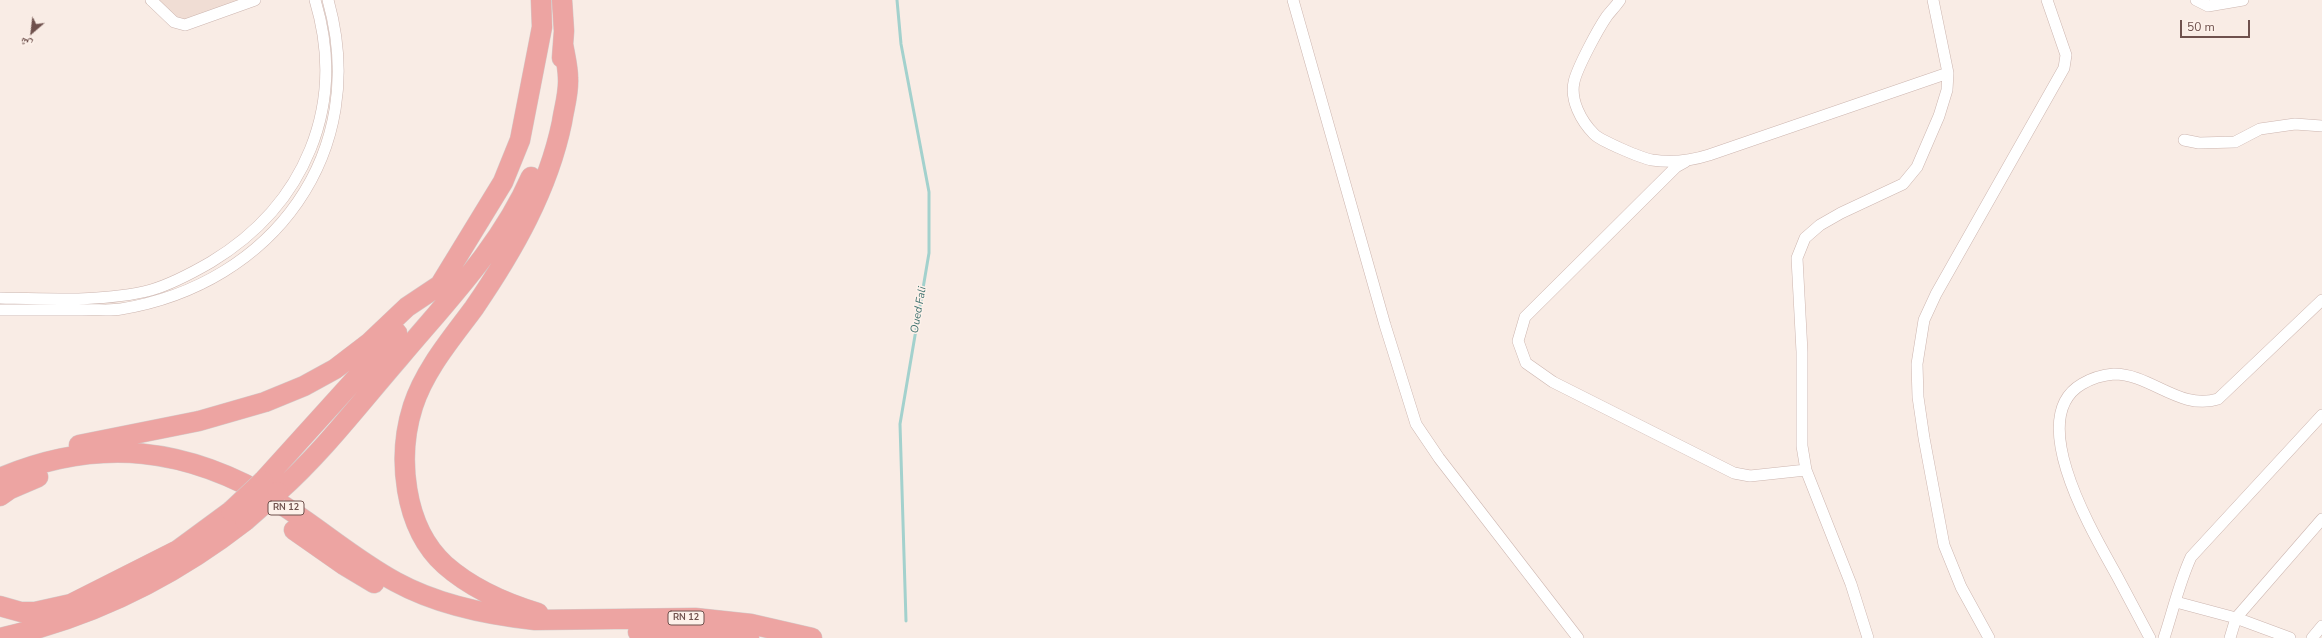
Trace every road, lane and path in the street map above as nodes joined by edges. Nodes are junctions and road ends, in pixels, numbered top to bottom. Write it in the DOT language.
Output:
graph roads {
  1 [pos="151,0"];
  2 [pos="255,0"];
  3 [pos="315,0"];
  4 [pos="328,0"];
  5 [pos="541,0"];
  6 [pos="562,0"];
  7 [pos="1293,0"];
  8 [pos="1620,0"];
  9 [pos="1933,0"];
  10 [pos="2047,0"];
  11 [pos="2196,0"];
  12 [pos="2243,0"];
  13 [pos="563,44"];
  14 [pos="1948,73"];
  15 [pos="2322,126"];
  16 [pos="2184,140"];
  17 [pos="1685,162"];
  18 [pos="440,285"];
  19 [pos="0,298"];
  20 [pos="2322,300"];
  21 [pos="0,310"];
  22 [pos="2322,415"];
  23 [pos="0,469"];
  24 [pos="1806,470"];
  25 [pos="0,478"];
  26 [pos="270,486"];
  27 [pos="0,496"];
  28 [pos="238,516"];
  29 [pos="2322,519"];
  30 [pos="2176,602"];
  31 [pos="0,606"];
  32 [pos="2236,618"];
  33 [pos="559,619"];
  34 [pos="2322,626"];
  35 [pos="0,638"];
  36 [pos="749,638"];
  37 [pos="812,638"];
  38 [pos="1578,638"];
  39 [pos="1868,638"];
  40 [pos="1989,638"];
  41 [pos="2150,638"];
  42 [pos="2164,638"];
  43 [pos="2230,638"];
  44 [pos="2290,638"];
  45 [pos="2312,638"];
  1 -- 2 [label="street"];
  3 -- 19 [label="street"];
  4 -- 21 [label="street"];
  5 -- 18 [label="highway"];
  6 -- 13 [label="highway"];
  7 -- 38 [label="street"];
  8 -- 17 [label="street"];
  9 -- 14 [label="street"];
  10 -- 40 [label="street"];
  11 -- 12 [label="street"];
  13 -- 26 [label="highway"];
  13 -- 33 [label="highway"];
  14 -- 17 [label="street"];
  14 -- 24 [label="street"];
  15 -- 16 [label="street"];
  17 -- 24 [label="street"];
  18 -- 23 [label="highway"];
  18 -- 26 [label="highway"];
  20 -- 41 [label="street"];
  22 -- 30 [label="street"];
  24 -- 39 [label="street"];
  25 -- 33 [label="highway, RN 12"];
  26 -- 28 [label="highway, bridge"];
  27 -- 36 [label="highway"];
  28 -- 31 [label="highway"];
  28 -- 35 [label="highway"];
  29 -- 32 [label="street"];
  30 -- 32 [label="street"];
  30 -- 42 [label="street"];
  32 -- 43 [label="street"];
  32 -- 44 [label="street"];
  33 -- 37 [label="highway, RN 12"];
  34 -- 45 [label="street"];
}
